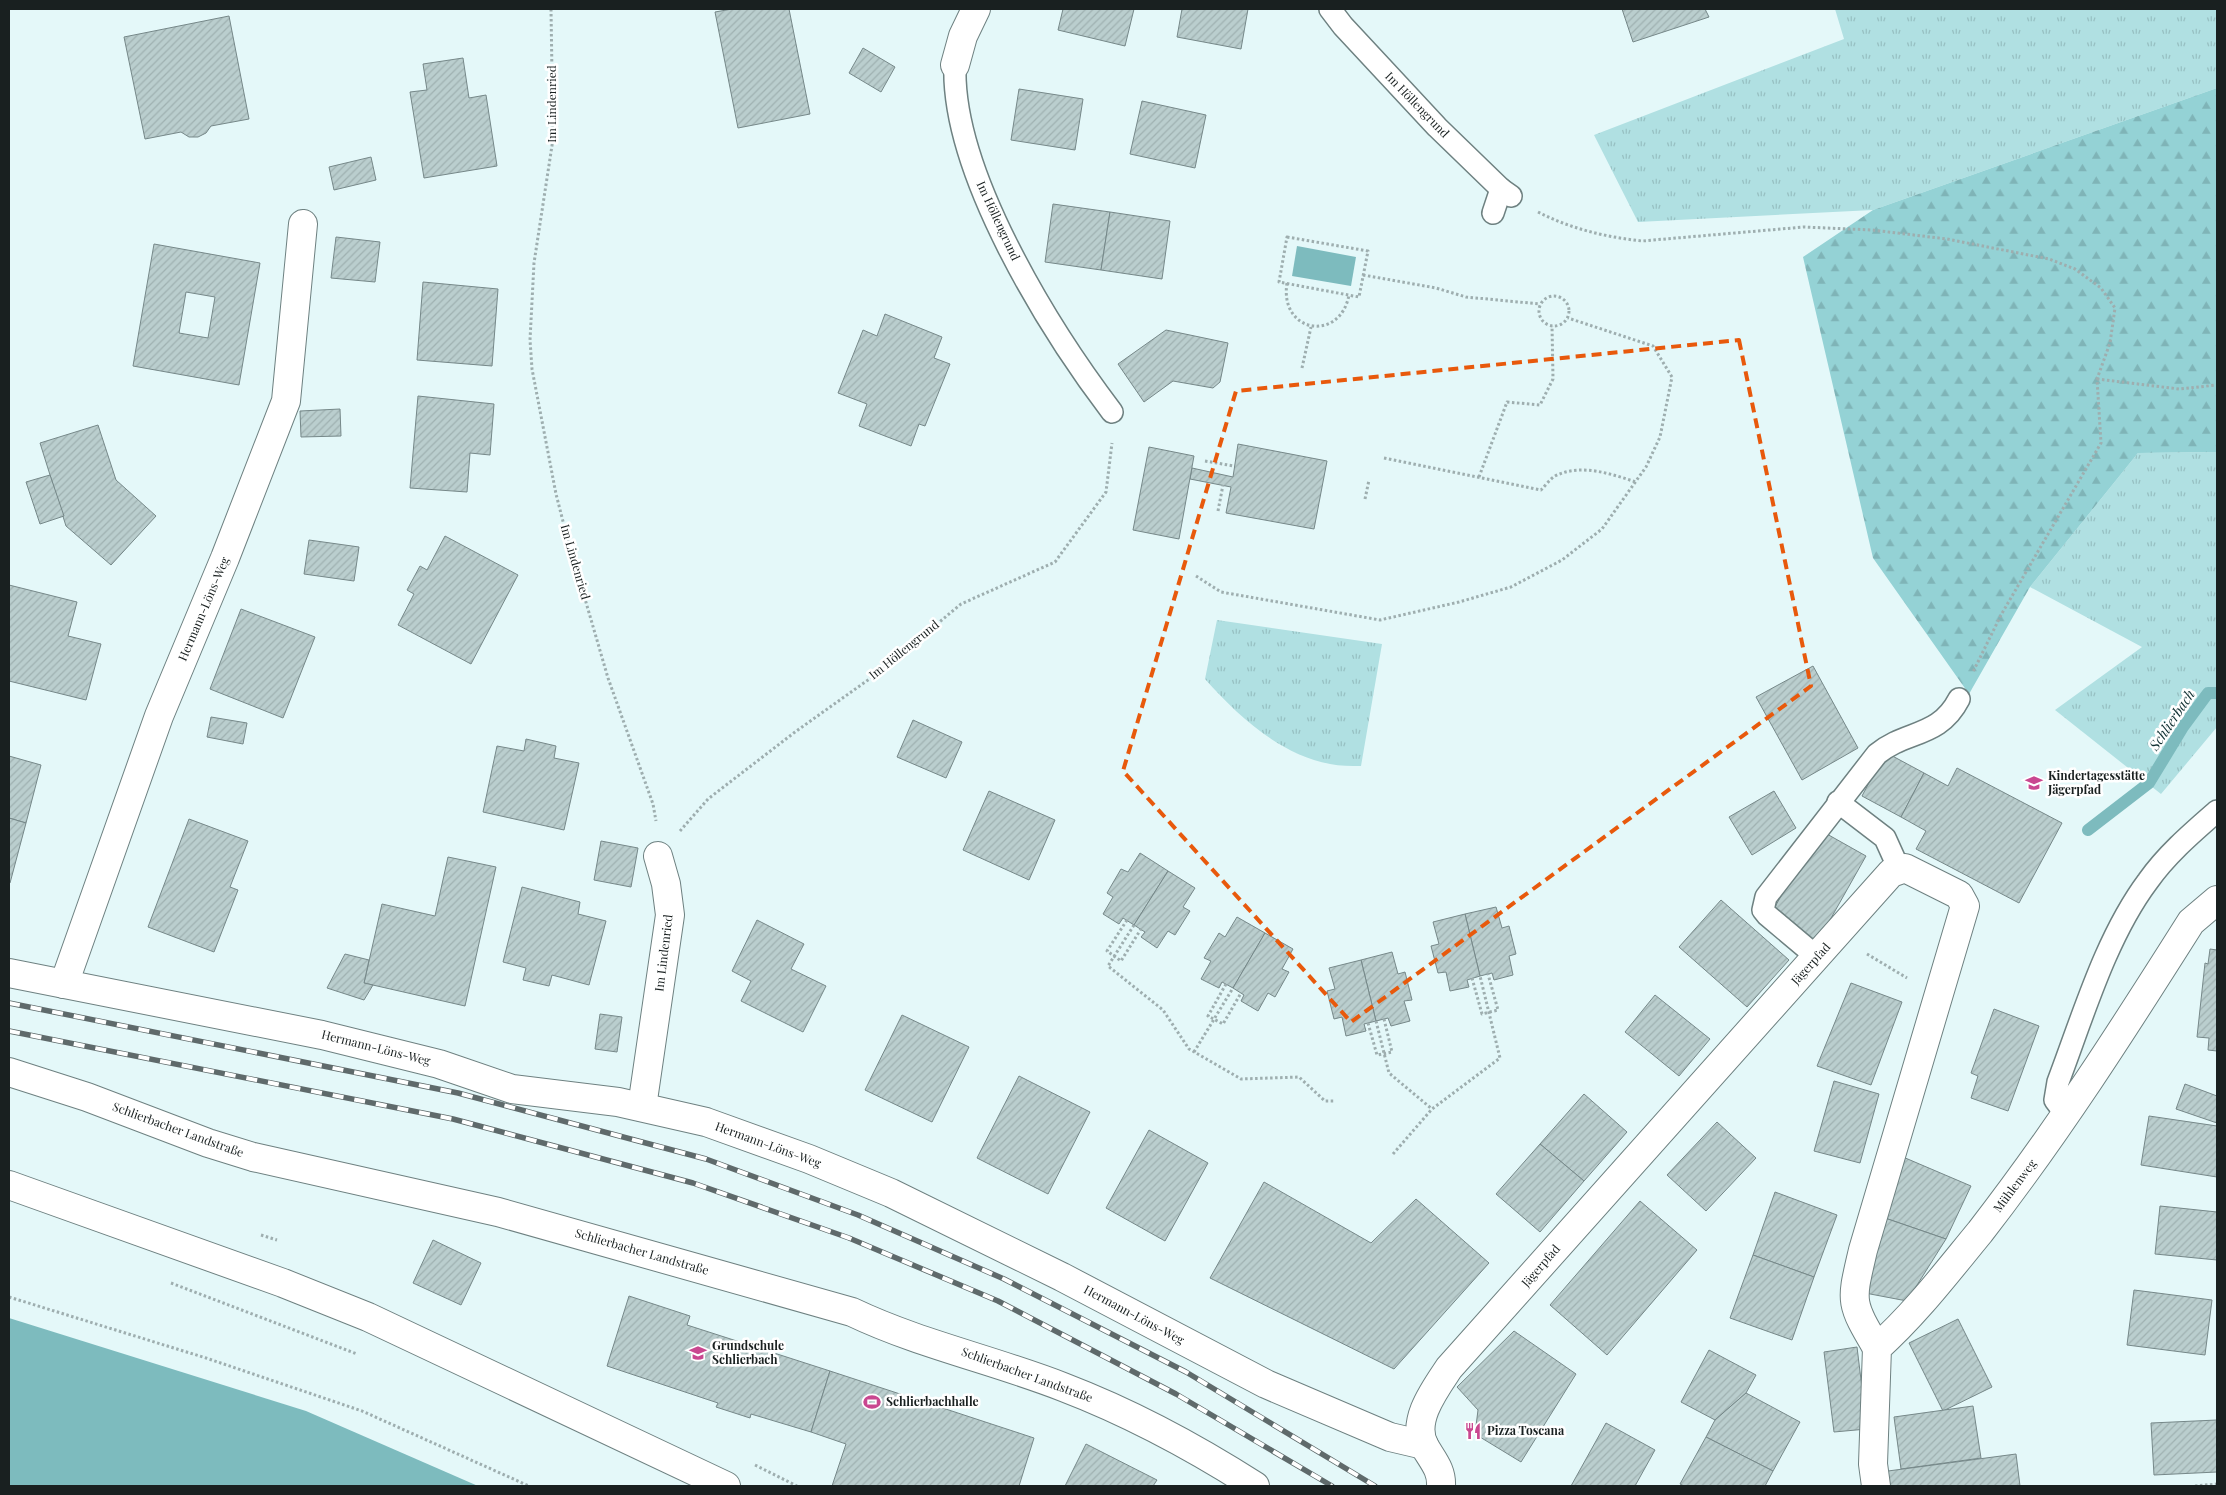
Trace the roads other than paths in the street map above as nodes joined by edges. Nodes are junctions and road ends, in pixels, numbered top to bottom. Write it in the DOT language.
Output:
graph roads {
  1 [pos="976,9"];
  2 [pos="1330,9"];
  3 [pos="954,65"];
  4 [pos="1493,213"];
  5 [pos="303,224"];
  6 [pos="1112,412"];
  7 [pos="1959,699"];
  8 [pos="1838,802"];
  9 [pos="2217,811"];
  10 [pos="658,856"];
  11 [pos="1899,869"];
  12 [pos="2217,900"];
  13 [pos="1817,957"];
  14 [pos="9,973"];
  15 [pos="64,984"];
  16 [pos="9,1072"];
  17 [pos="642,1107"];
  18 [pos="2067,1116"];
  19 [pos="9,1185"];
  20 [pos="1877,1348"];
  21 [pos="1424,1445"];
  22 [pos="1869,1479"];
  23 [pos="1447,1483"];
  24 [pos="726,1486"];
  25 [pos="1255,1486"];
  1 -- 3 [label="street, Im Höllengrund"];
  2 -- 4 [label="lane, Im Höllengrund"];
  3 -- 6 [label="lane, Im Höllengrund"];
  5 -- 15 [label="street, Hermann-Löns-Weg"];
  7 -- 8 [label="lane"];
  8 -- 11 [label="lane"];
  8 -- 13 [label="lane"];
  9 -- 18 [label="lane"];
  10 -- 17 [label="street, Im Lindenried"];
  11 -- 13 [label="street, Jägerpfad"];
  11 -- 20 [label="street"];
  12 -- 18 [label="street, Mühlenweg"];
  13 -- 21 [label="street, Jägerpfad"];
  14 -- 15 [label="street, Hermann-Löns-Weg"];
  15 -- 17 [label="street, Hermann-Löns-Weg"];
  16 -- 25 [label="street, Schlierbacher Landstraße"];
  17 -- 21 [label="street, Hermann-Löns-Weg"];
  18 -- 20 [label="street, Mühlenweg"];
  19 -- 24 [label="street"];
  20 -- 22 [label="street"];
  21 -- 23 [label="street, Jägerpfad"];
}
